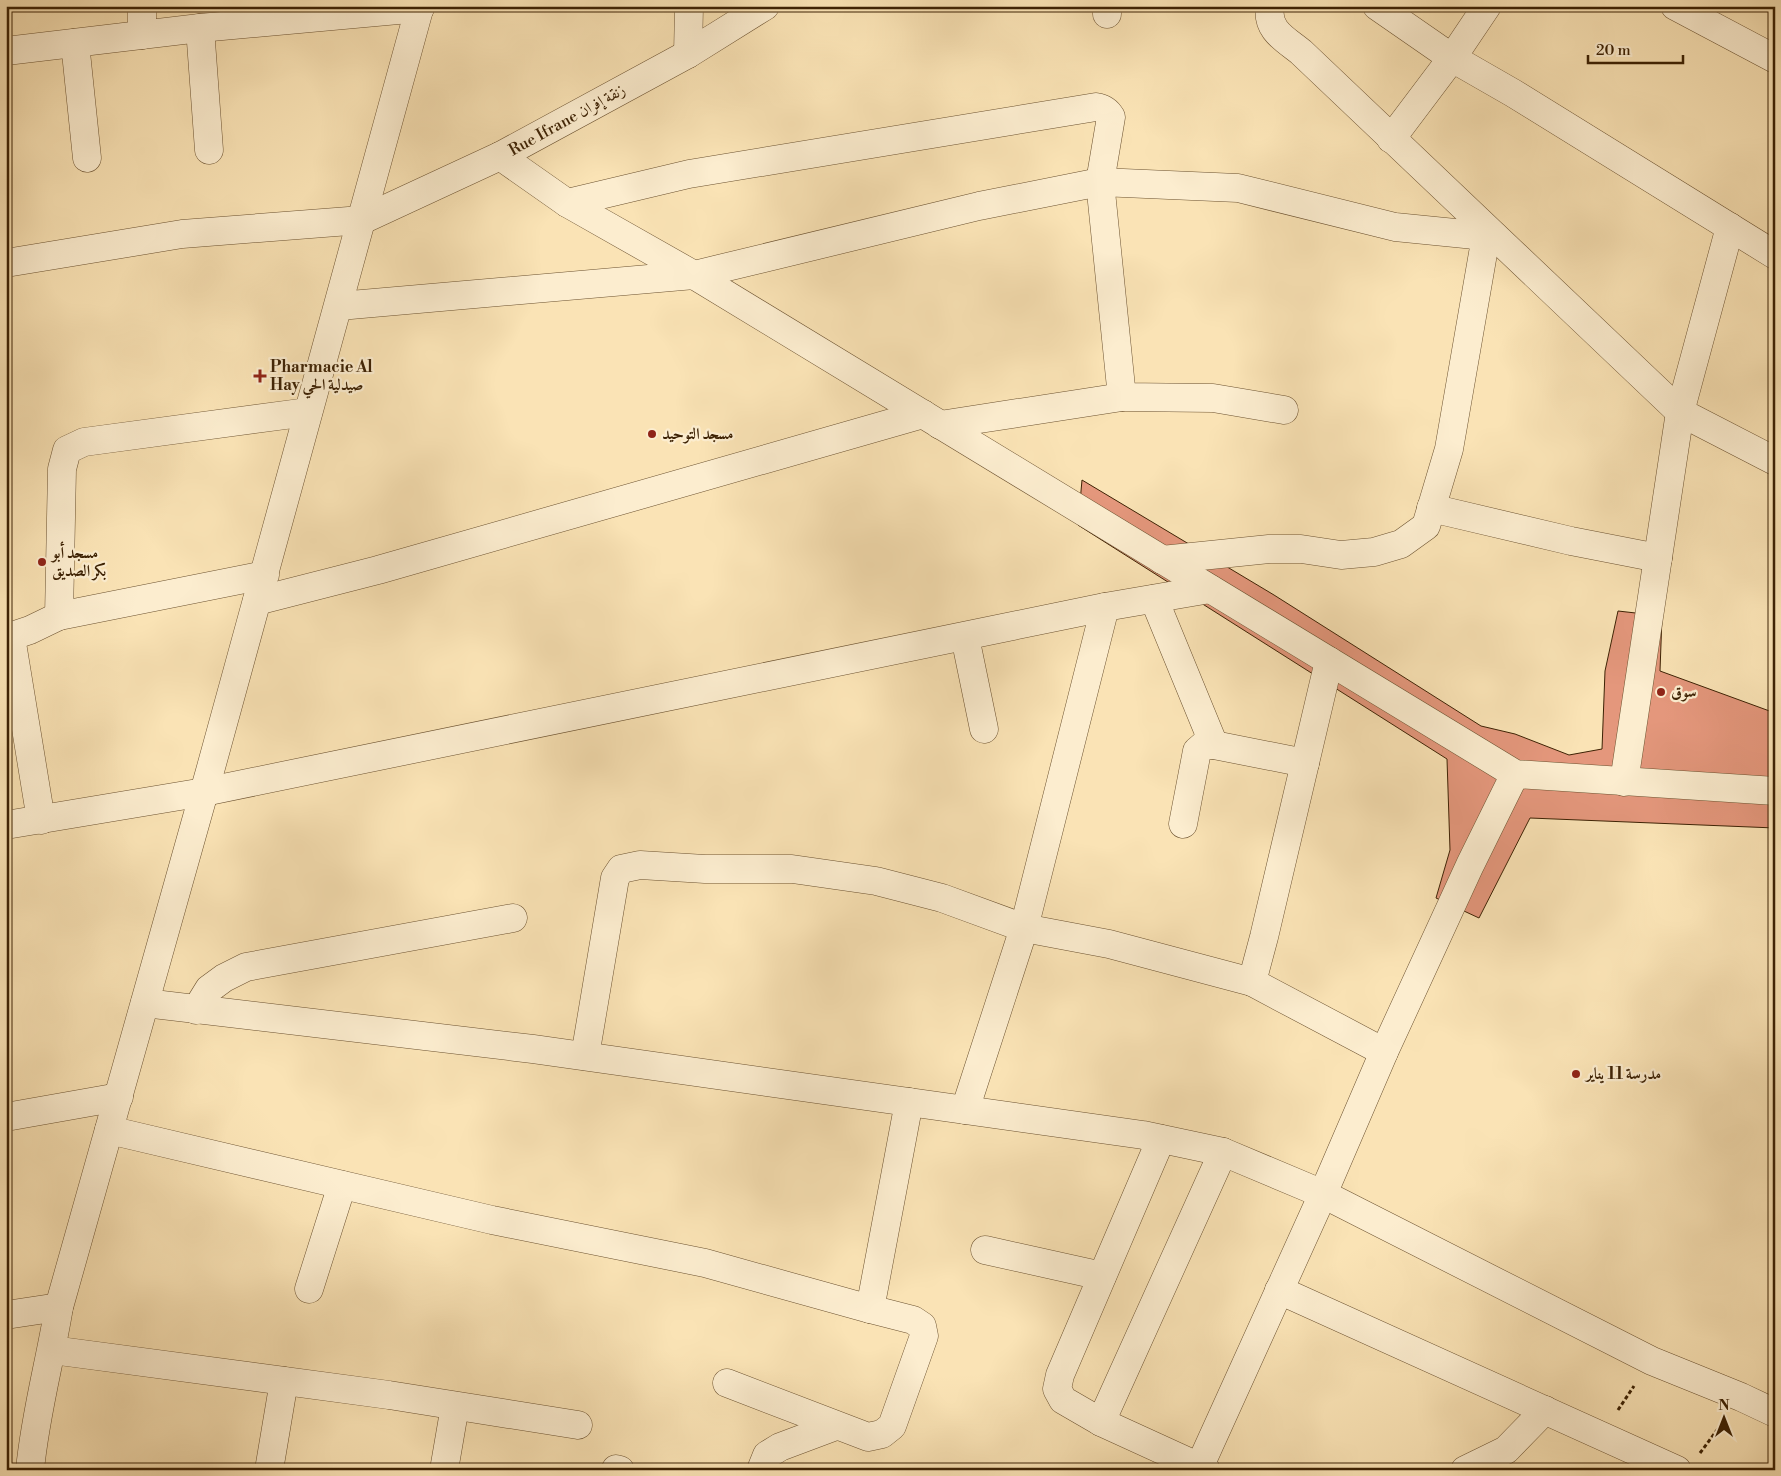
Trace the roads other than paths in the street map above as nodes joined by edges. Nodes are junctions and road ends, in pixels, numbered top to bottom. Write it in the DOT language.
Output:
graph roads {
  1 [pos="142,6"];
  2 [pos="689,6"];
  3 [pos="765,6"];
  4 [pos="1270,6"];
  5 [pos="1377,6"];
  6 [pos="1487,6"];
  7 [pos="1675,6"];
  8 [pos="420,7"];
  9 [pos="253,15"];
  10 [pos="200,28"];
  11 [pos="142,35"];
  12 [pos="75,43"];
  13 [pos="6,51"];
  14 [pos="688,54"];
  15 [pos="1452,58"];
  16 [pos="1775,59"];
  17 [pos="1392,139"];
  18 [pos="209,150"];
  19 [pos="500,156"];
  20 [pos="87,158"];
  21 [pos="1100,182"];
  22 [pos="567,203"];
  23 [pos="362,220"];
  24 [pos="1730,227"];
  25 [pos="1490,237"];
  26 [pos="1775,255"];
  27 [pos="6,263"];
  28 [pos="694,275"];
  29 [pos="339,306"];
  30 [pos="1122,397"];
  31 [pos="1284,410"];
  32 [pos="308,412"];
  33 [pos="1680,412"];
  34 [pos="932,419"];
  35 [pos="1774,455"];
  36 [pos="1431,508"];
  37 [pos="1658,558"];
  38 [pos="1162,560"];
  39 [pos="265,575"];
  40 [pos="1210,589"];
  41 [pos="1154,599"];
  42 [pos="257,601"];
  43 [pos="1105,607"];
  44 [pos="59,616"];
  45 [pos="9,637"];
  46 [pos="965,637"];
  47 [pos="1329,661"];
  48 [pos="984,729"];
  49 [pos="1214,745"];
  50 [pos="1305,764"];
  51 [pos="1515,774"];
  52 [pos="1624,782"];
  53 [pos="1775,791"];
  54 [pos="204,792"];
  55 [pos="41,820"];
  56 [pos="1183,824"];
  57 [pos="6,825"];
  58 [pos="513,918"];
  59 [pos="1024,928"];
  60 [pos="1252,982"];
  61 [pos="145,1003"];
  62 [pos="196,1010"];
  63 [pos="1384,1052"];
  64 [pos="585,1056"];
  65 [pos="119,1097"];
  66 [pos="909,1102"];
  67 [pos="965,1110"];
  68 [pos="6,1118"];
  69 [pos="109,1130"];
  70 [pos="1161,1139"];
  71 [pos="1223,1152"];
  72 [pos="342,1185"];
  73 [pos="1323,1194"];
  74 [pos="985,1250"];
  75 [pos="1102,1276"];
  76 [pos="309,1289"];
  77 [pos="1280,1290"];
  78 [pos="59,1307"];
  79 [pos="870,1309"];
  80 [pos="6,1315"];
  81 [pos="52,1350"];
  82 [pos="284,1381"];
  83 [pos="727,1383"];
  84 [pos="456,1406"];
  85 [pos="1545,1410"];
  86 [pos="1775,1413"];
  87 [pos="1101,1422"];
  88 [pos="578,1425"];
  89 [pos="836,1426"];
  90 [pos="1688,1462"];
  91 [pos="1201,1469"];
  92 [pos="30,1470"];
  93 [pos="269,1470"];
  94 [pos="444,1470"];
  95 [pos="761,1470"];
  96 [pos="1465,1470"];
  1 -- 11 [label="street"];
  2 -- 14 [label="street"];
  3 -- 14 [label="street, Rue Ifrane زنقة إفران"];
  4 -- 17 [label="street"];
  5 -- 15 [label="street"];
  6 -- 15 [label="street"];
  7 -- 16 [label="street"];
  8 -- 9 [label="street"];
  8 -- 23 [label="street"];
  9 -- 10 [label="street"];
  10 -- 11 [label="street"];
  10 -- 18 [label="street"];
  11 -- 12 [label="street"];
  12 -- 13 [label="street"];
  12 -- 20 [label="street"];
  14 -- 19 [label="street, Rue Ifrane زنقة إفران"];
  15 -- 17 [label="street"];
  15 -- 24 [label="street"];
  17 -- 25 [label="street"];
  19 -- 22 [label="street"];
  19 -- 23 [label="street, Rue Ifrane زنقة إفران"];
  21 -- 22 [label="street"];
  21 -- 25 [label="street"];
  21 -- 28 [label="street"];
  21 -- 30 [label="street"];
  22 -- 28 [label="street"];
  23 -- 27 [label="street"];
  23 -- 29 [label="street"];
  24 -- 26 [label="street"];
  24 -- 33 [label="street"];
  25 -- 33 [label="street"];
  25 -- 36 [label="street"];
  28 -- 29 [label="street"];
  28 -- 34 [label="street"];
  29 -- 32 [label="street"];
  30 -- 31 [label="street"];
  30 -- 34 [label="street"];
  32 -- 39 [label="street"];
  32 -- 44 [label="street"];
  33 -- 35 [label="street"];
  33 -- 37 [label="street"];
  34 -- 38 [label="street"];
  34 -- 42 [label="street"];
  36 -- 37 [label="street"];
  36 -- 38 [label="street"];
  37 -- 52 [label="street"];
  38 -- 40 [label="street"];
  39 -- 42 [label="street"];
  39 -- 44 [label="street"];
  40 -- 41 [label="street"];
  40 -- 47 [label="street"];
  41 -- 43 [label="street"];
  41 -- 49 [label="street"];
  42 -- 54 [label="street"];
  43 -- 46 [label="street"];
  43 -- 59 [label="street"];
  44 -- 45 [label="street"];
  45 -- 55 [label="street"];
  46 -- 48 [label="street"];
  46 -- 54 [label="street"];
  47 -- 50 [label="street"];
  47 -- 51 [label="street"];
  49 -- 50 [label="street"];
  49 -- 56 [label="street"];
  50 -- 60 [label="street"];
  51 -- 52 [label="street"];
  51 -- 63 [label="street"];
  52 -- 53 [label="street"];
  54 -- 55 [label="street"];
  54 -- 61 [label="street"];
  55 -- 57 [label="street"];
  58 -- 62 [label="street"];
  59 -- 60 [label="street"];
  59 -- 64 [label="street"];
  59 -- 67 [label="street"];
  60 -- 63 [label="street"];
  61 -- 62 [label="street"];
  61 -- 65 [label="street"];
  62 -- 64 [label="street"];
  63 -- 73 [label="street"];
  64 -- 66 [label="street"];
  65 -- 68 [label="street"];
  65 -- 69 [label="street"];
  66 -- 67 [label="street"];
  66 -- 79 [label="street"];
  67 -- 70 [label="street"];
  69 -- 72 [label="street"];
  69 -- 78 [label="street"];
  70 -- 71 [label="street"];
  70 -- 75 [label="street"];
  71 -- 73 [label="street"];
  71 -- 87 [label="street"];
  72 -- 76 [label="street"];
  72 -- 79 [label="street"];
  73 -- 77 [label="street"];
  73 -- 86 [label="street"];
  74 -- 75 [label="street"];
  75 -- 87 [label="street"];
  77 -- 85 [label="street"];
  77 -- 91 [label="street"];
  78 -- 80 [label="street"];
  78 -- 81 [label="street"];
  79 -- 89 [label="street"];
  81 -- 82 [label="street"];
  81 -- 92 [label="street"];
  82 -- 84 [label="street"];
  82 -- 93 [label="street"];
  83 -- 89 [label="street"];
  84 -- 88 [label="street"];
  84 -- 94 [label="street"];
  85 -- 90 [label="street"];
  85 -- 96 [label="street"];
  87 -- 91 [label="street"];
  89 -- 95 [label="street"];
}
